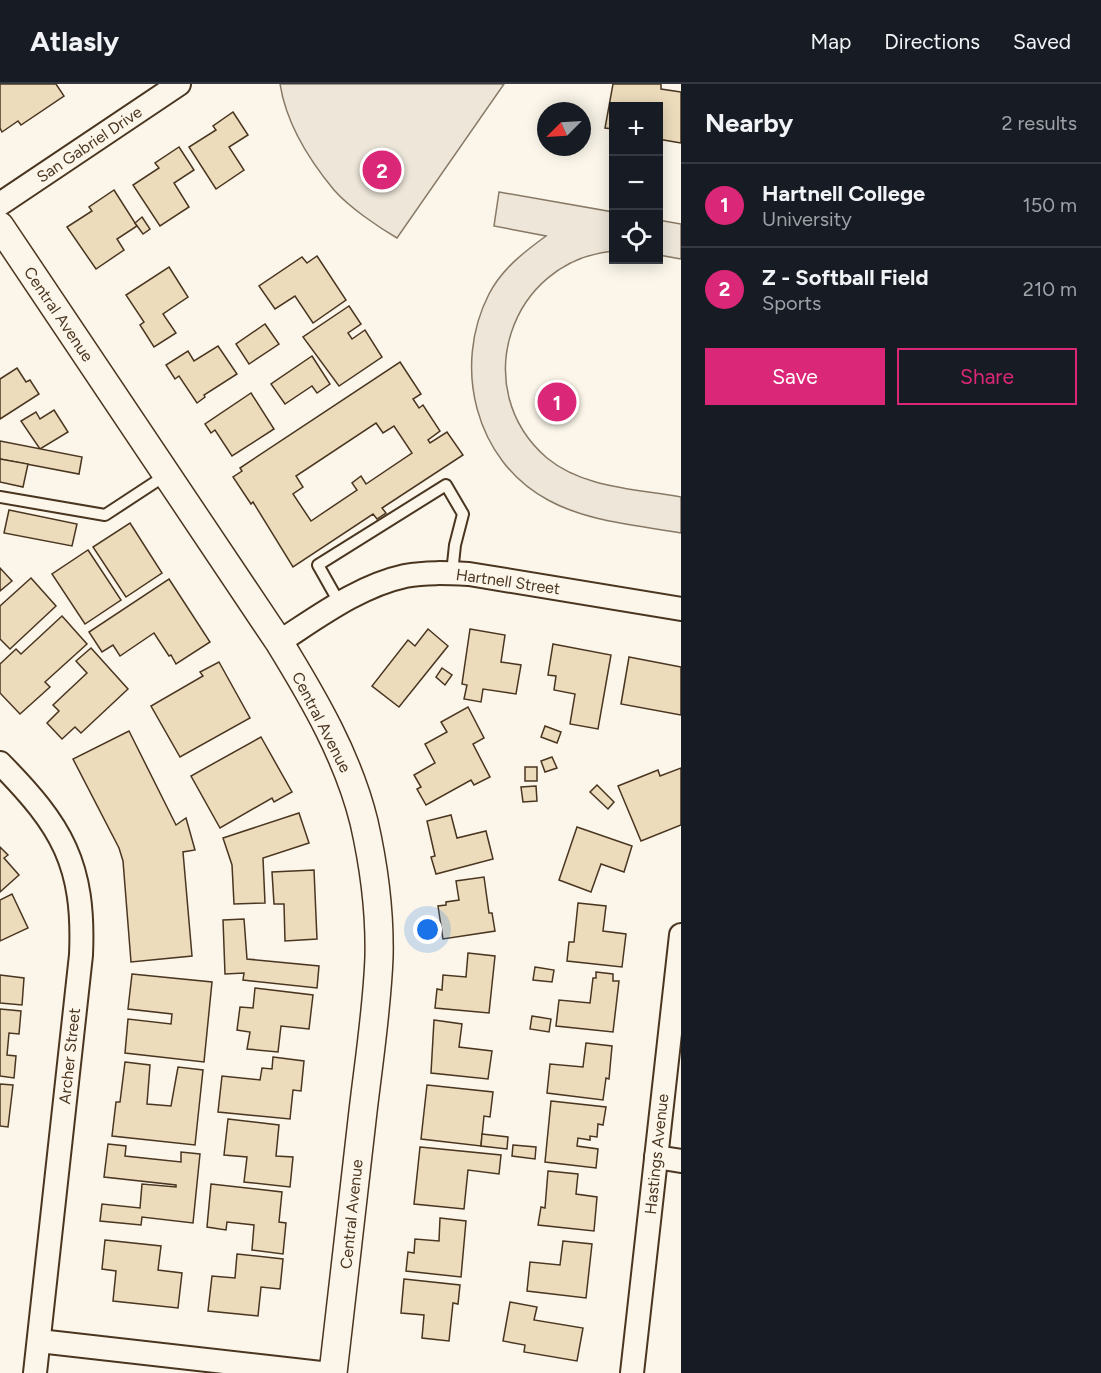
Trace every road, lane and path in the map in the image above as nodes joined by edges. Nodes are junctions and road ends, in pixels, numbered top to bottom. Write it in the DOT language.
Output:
graph roads {
  1 [pos="179,84"];
  2 [pos="0,204"];
  3 [pos="0,226"];
  4 [pos="166,475"];
  5 [pos="0,497"];
  6 [pos="452,573"];
  7 [pos="340,604"];
  8 [pos="681,609"];
  9 [pos="279,642"];
  10 [pos="0,763"];
  11 [pos="681,935"];
  12 [pos="656,1157"];
  13 [pos="681,1161"];
  14 [pos="39,1341"];
  15 [pos="35,1373"];
  16 [pos="321,1373"];
  17 [pos="333,1373"];
  18 [pos="632,1373"];
  1 -- 2 [label="street, San Gabriel Drive"];
  3 -- 4 [label="street, Central Avenue"];
  4 -- 5 [label="lane"];
  4 -- 9 [label="street, Central Avenue"];
  6 -- 7 [label="street, Hartnell Street"];
  6 -- 7 [label="lane"];
  6 -- 8 [label="street, Hartnell Street"];
  7 -- 9 [label="street, Hartnell Street"];
  9 -- 17 [label="street, Central Avenue"];
  10 -- 14 [label="street, Archer Street"];
  11 -- 12 [label="street, Hastings Avenue"];
  12 -- 13 [label="street"];
  12 -- 18 [label="street, Hastings Avenue"];
  14 -- 15 [label="street, Archer Street"];
  14 -- 16 [label="street"];
}
